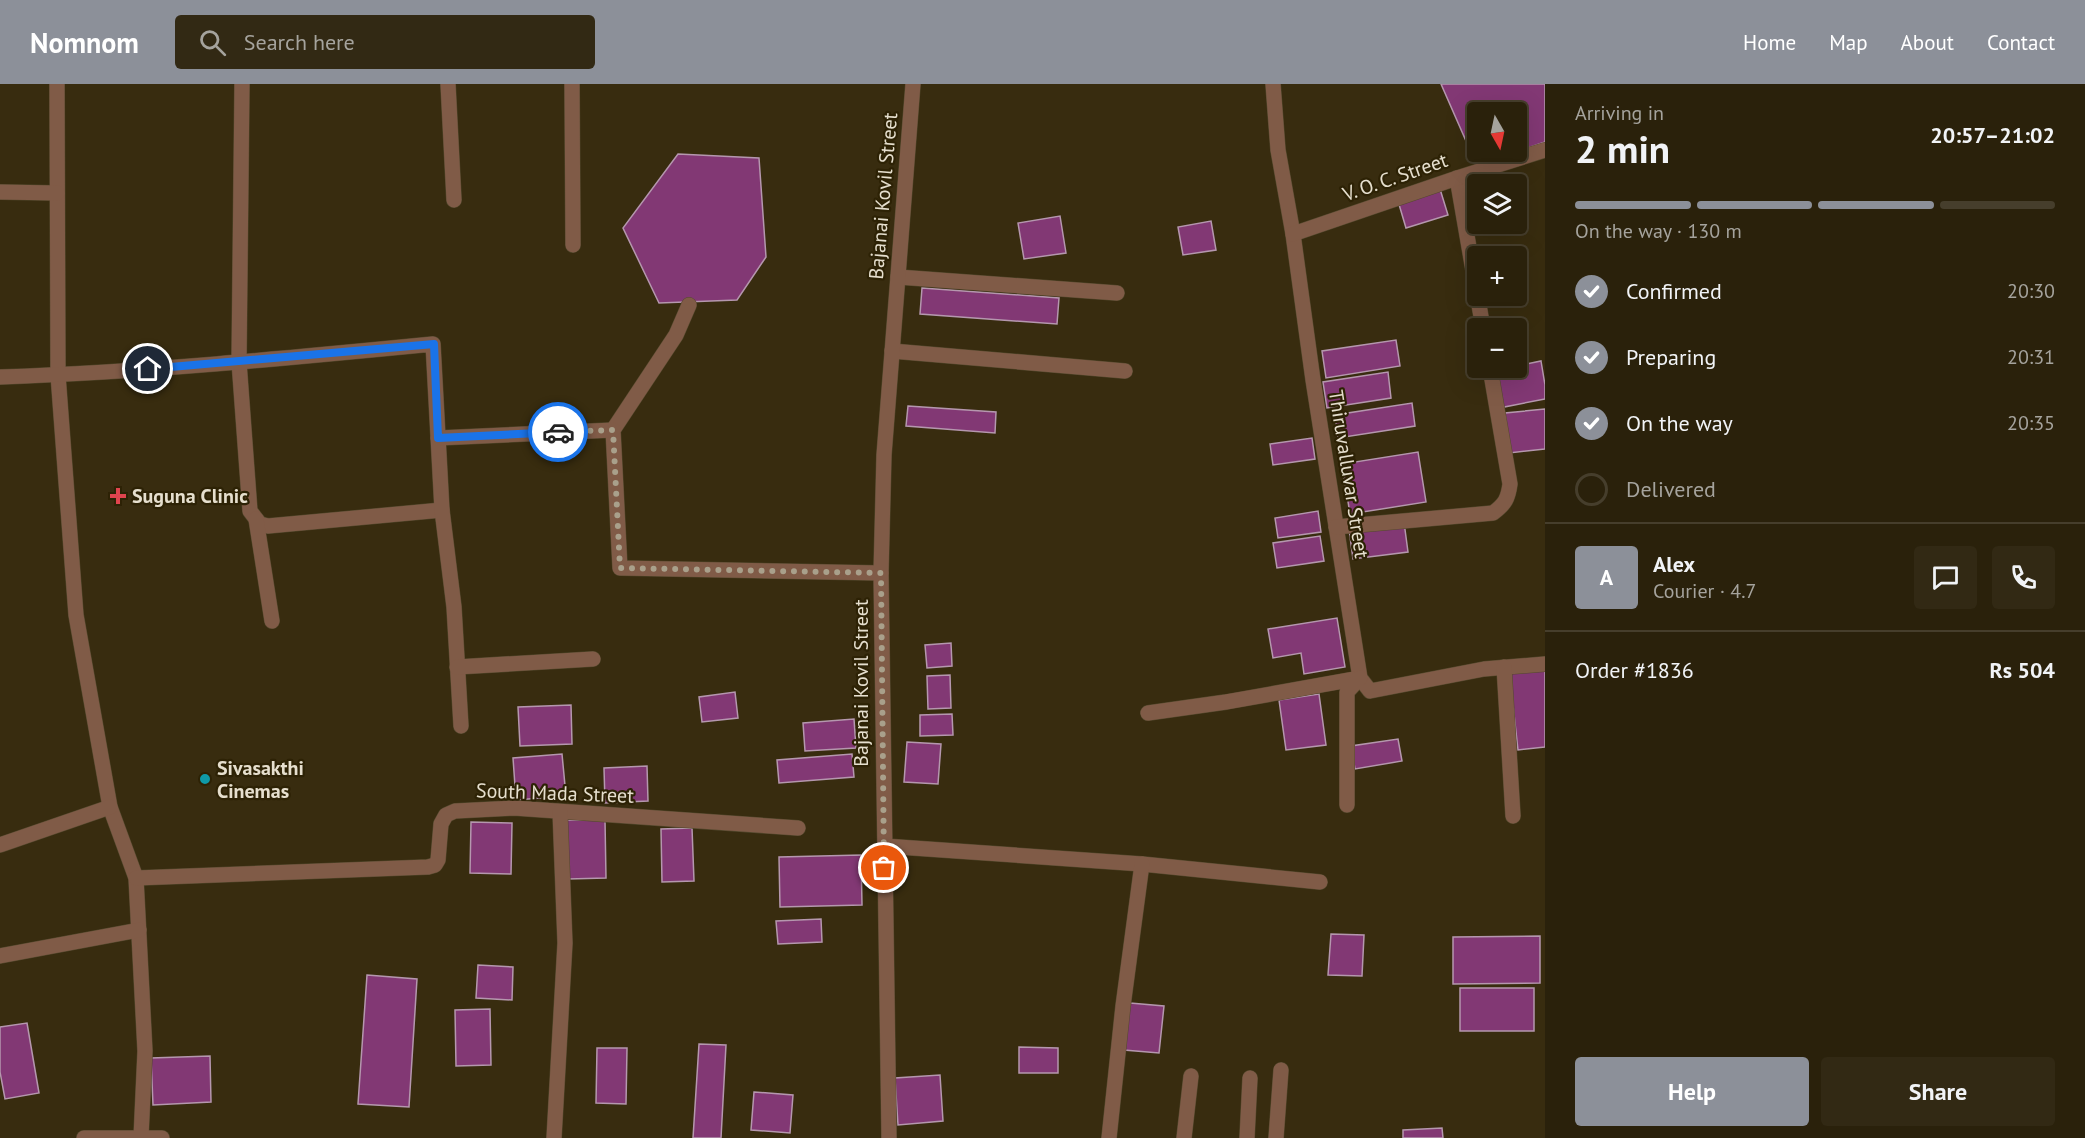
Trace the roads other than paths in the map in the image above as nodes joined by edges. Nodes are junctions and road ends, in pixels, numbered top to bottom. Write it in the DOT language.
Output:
graph roads {
  1 [pos="57,84"];
  2 [pos="242,84"];
  3 [pos="448,84"];
  4 [pos="572,84"];
  5 [pos="913,84"];
  6 [pos="1273,84"];
  7 [pos="1545,150"];
  8 [pos="1456,178"];
  9 [pos="0,192"];
  10 [pos="57,193"];
  11 [pos="454,200"];
  12 [pos="1293,234"];
  13 [pos="573,245"];
  14 [pos="898,278"];
  15 [pos="1117,293"];
  16 [pos="689,305"];
  17 [pos="1481,318"];
  18 [pos="892,351"];
  19 [pos="239,362"];
  20 [pos="1125,371"];
  21 [pos="58,375"];
  22 [pos="0,377"];
  23 [pos="1492,378"];
  24 [pos="613,430"];
  25 [pos="438,438"];
  26 [pos="442,510"];
  27 [pos="256,519"];
  28 [pos="1336,527"];
  29 [pos="881,573"];
  30 [pos="272,621"];
  31 [pos="592,659"];
  32 [pos="1545,664"];
  33 [pos="457,667"];
  34 [pos="1504,667"];
  35 [pos="1360,678"];
  36 [pos="1148,713"];
  37 [pos="461,726"];
  38 [pos="1347,805"];
  39 [pos="110,807"];
  40 [pos="560,812"];
  41 [pos="1513,816"];
  42 [pos="798,828"];
  43 [pos="0,845"];
  44 [pos="884,846"];
  45 [pos="1142,864"];
  46 [pos="136,878"];
  47 [pos="1320,882"];
  48 [pos="139,930"];
  49 [pos="0,956"];
  50 [pos="1281,1070"];
  51 [pos="1191,1076"];
  52 [pos="1250,1078"];
  53 [pos="141,1137"];
  54 [pos="84,1138"];
  55 [pos="162,1138"];
  56 [pos="554,1138"];
  57 [pos="889,1138"];
  58 [pos="1109,1138"];
  59 [pos="1184,1138"];
  60 [pos="1247,1138"];
  61 [pos="1276,1138"];
  1 -- 10 [label="street"];
  2 -- 19 [label="street"];
  3 -- 11 [label="street"];
  4 -- 13 [label="street"];
  5 -- 14 [label="street, Bajanai Kovil Street"];
  6 -- 12 [label="street, Thiruvalluvar Street"];
  7 -- 8 [label="street, V. O. C. Street"];
  8 -- 12 [label="street, V. O. C. Street"];
  8 -- 17 [label="street"];
  9 -- 10 [label="street"];
  10 -- 21 [label="street"];
  12 -- 28 [label="street, Thiruvalluvar Street"];
  14 -- 15 [label="street"];
  14 -- 18 [label="street, Bajanai Kovil Street"];
  16 -- 24 [label="street"];
  18 -- 20 [label="street"];
  18 -- 29 [label="street, Bajanai Kovil Street"];
  19 -- 21 [label="street"];
  19 -- 25 [label="street"];
  19 -- 27 [label="street"];
  21 -- 22 [label="street"];
  21 -- 39 [label="street"];
  23 -- 28 [label="street"];
  24 -- 25 [label="street"];
  24 -- 29 [label="street"];
  25 -- 26 [label="street"];
  26 -- 27 [label="street"];
  26 -- 33 [label="street"];
  27 -- 30 [label="street"];
  28 -- 35 [label="street, Thiruvalluvar Street"];
  29 -- 44 [label="street, Bajanai Kovil Street"];
  31 -- 33 [label="street"];
  32 -- 34 [label="street"];
  33 -- 37 [label="street"];
  34 -- 35 [label="street"];
  34 -- 41 [label="street"];
  35 -- 36 [label="street"];
  35 -- 38 [label="street"];
  39 -- 43 [label="street"];
  39 -- 46 [label="street"];
  40 -- 42 [label="street, South Mada Street"];
  40 -- 46 [label="street, South Mada Street"];
  40 -- 56 [label="street"];
  44 -- 45 [label="street"];
  44 -- 57 [label="street, Bajanai Kovil Street"];
  45 -- 47 [label="street"];
  45 -- 58 [label="street"];
  46 -- 48 [label="street"];
  48 -- 49 [label="street"];
  48 -- 53 [label="street"];
  50 -- 61 [label="street"];
  51 -- 59 [label="street"];
  52 -- 60 [label="street"];
  53 -- 54 [label="street"];
  53 -- 55 [label="street"];
}
